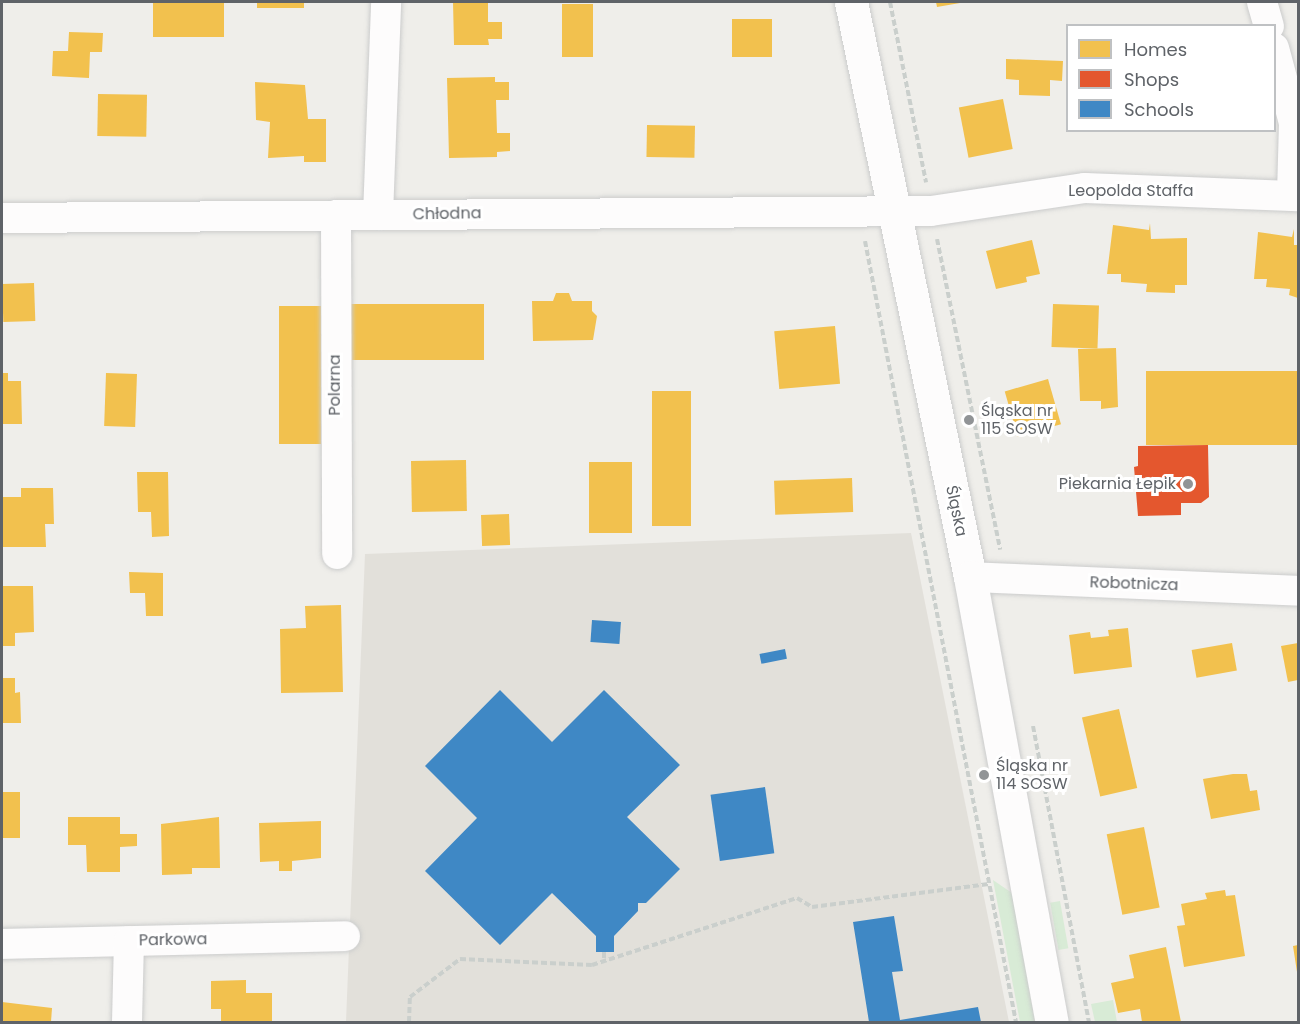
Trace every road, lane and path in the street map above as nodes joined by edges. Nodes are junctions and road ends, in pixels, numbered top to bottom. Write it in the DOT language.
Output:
graph roads {
  1 [pos="386,2"];
  2 [pos="851,2"];
  3 [pos="890,2"];
  4 [pos="1262,2"];
  5 [pos="1268,24"];
  6 [pos="1276,52"];
  7 [pos="1295,195"];
  8 [pos="893,210"];
  9 [pos="932,210"];
  10 [pos="336,215"];
  11 [pos="378,215"];
  12 [pos="2,218"];
  13 [pos="863,230"];
  14 [pos="1000,552"];
  15 [pos="338,554"];
  16 [pos="970,577"];
  17 [pos="1299,591"];
  18 [pos="1032,721"];
  19 [pos="989,884"];
  20 [pos="345,936"];
  21 [pos="129,941"];
  22 [pos="2,944"];
  23 [pos="604,952"];
  24 [pos="604,962"];
  25 [pos="127,1023"];
  26 [pos="409,1023"];
  27 [pos="1016,1023"];
  28 [pos="1052,1023"];
  29 [pos="1089,1023"];
  1 -- 11 [label="street"];
  2 -- 8 [label="street, Śląska"];
  3 -- 9 [label="path"];
  4 -- 5 [label="street"];
  6 -- 7 [label="street"];
  7 -- 9 [label="street, Leopolda Staffa"];
  8 -- 9 [label="street, Leopolda Staffa"];
  8 -- 11 [label="street, Chłodna"];
  8 -- 16 [label="street, Śląska"];
  9 -- 14 [label="path"];
  10 -- 11 [label="street, Chłodna"];
  10 -- 12 [label="street, Chłodna"];
  10 -- 15 [label="street, Polarna"];
  13 -- 19 [label="path"];
  16 -- 17 [label="street, Robotnicza"];
  16 -- 28 [label="street, Śląska"];
  18 -- 29 [label="path"];
  19 -- 24 [label="path"];
  19 -- 27 [label="path"];
  20 -- 21 [label="street, Parkowa"];
  21 -- 22 [label="street, Parkowa"];
  21 -- 25 [label="street"];
  23 -- 24 [label="path"];
  24 -- 26 [label="path"];
}
